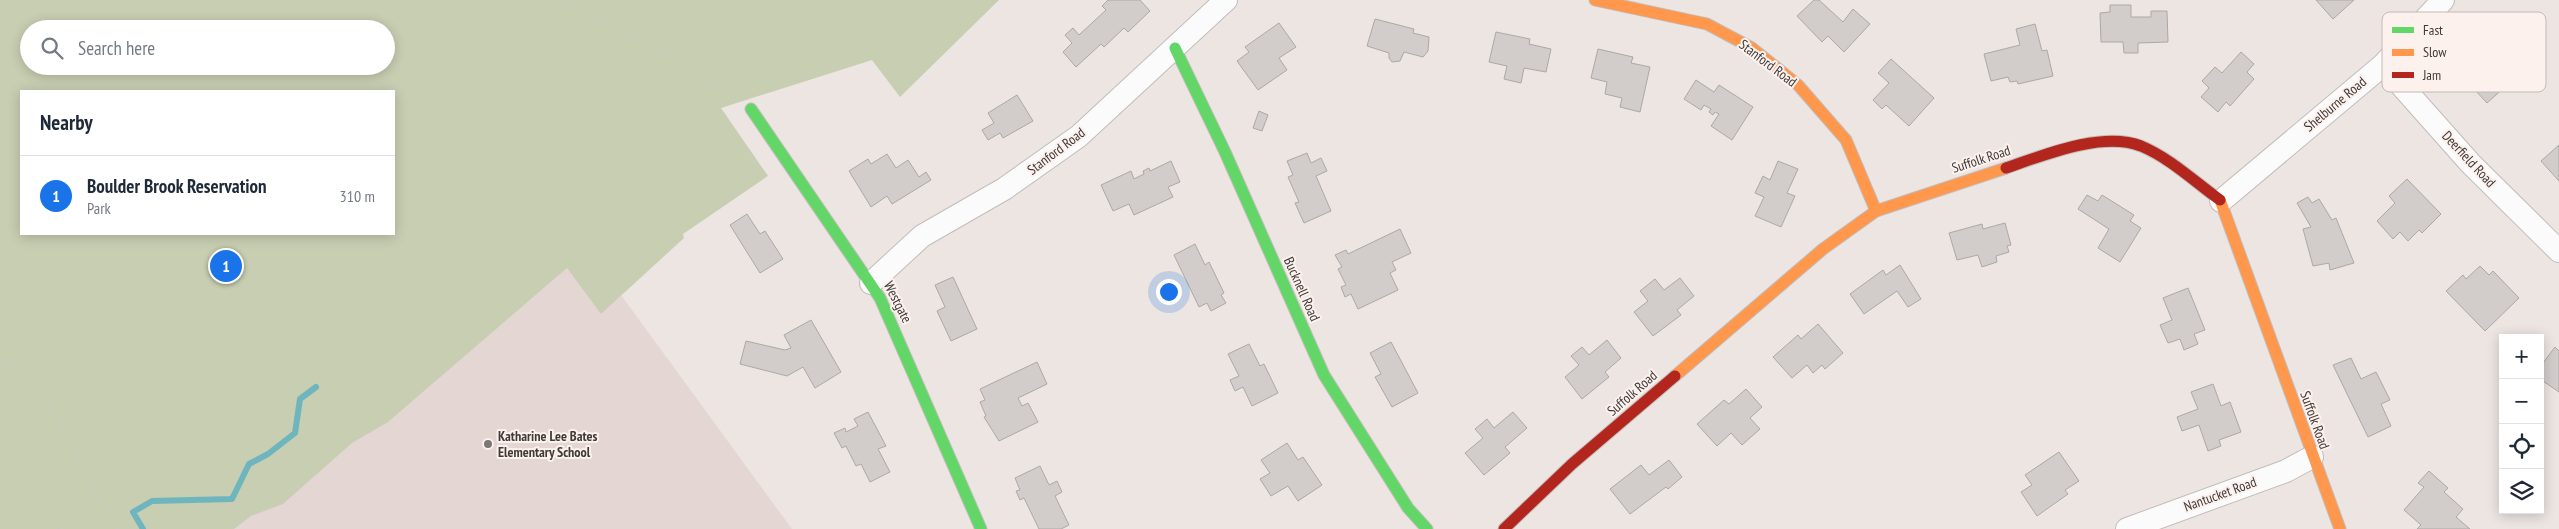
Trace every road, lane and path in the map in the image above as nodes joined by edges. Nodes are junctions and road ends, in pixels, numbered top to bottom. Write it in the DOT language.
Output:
graph roads {
  1 [pos="551,0"];
  2 [pos="1226,0"];
  3 [pos="1595,0"];
  4 [pos="2443,0"];
  5 [pos="1637,5"];
  6 [pos="2432,12"];
  7 [pos="1175,48"];
  8 [pos="2382,66"];
  9 [pos="2407,92"];
  10 [pos="751,109"];
  11 [pos="2221,201"];
  12 [pos="1876,211"];
  13 [pos="2559,251"];
  14 [pos="871,283"];
  15 [pos="0,361"];
  16 [pos="2312,457"];
  17 [pos="98,494"];
  18 [pos="58,529"];
  19 [pos="117,529"];
  20 [pos="981,529"];
  21 [pos="1427,529"];
  22 [pos="1504,529"];
  23 [pos="2127,529"];
  24 [pos="2340,529"];
  1 -- 10 [label="path"];
  2 -- 7 [label="street, Stanford Road"];
  3 -- 5 [label="street, Stanford Road"];
  4 -- 6 [label="street, Shelburne Road"];
  5 -- 12 [label="street, Stanford Road"];
  7 -- 14 [label="street, Stanford Road"];
  7 -- 21 [label="street, Bucknell Road"];
  8 -- 11 [label="street, Shelburne Road"];
  9 -- 13 [label="street, Deerfield Road"];
  10 -- 14 [label="street, Westgate"];
  11 -- 12 [label="street, Suffolk Road"];
  11 -- 16 [label="street, Suffolk Road"];
  12 -- 22 [label="street, Suffolk Road"];
  14 -- 20 [label="street, Westgate"];
  15 -- 17 [label="path"];
  16 -- 23 [label="street, Nantucket Road"];
  16 -- 24 [label="street, Suffolk Road"];
  17 -- 18 [label="path"];
  17 -- 19 [label="path"];
}
